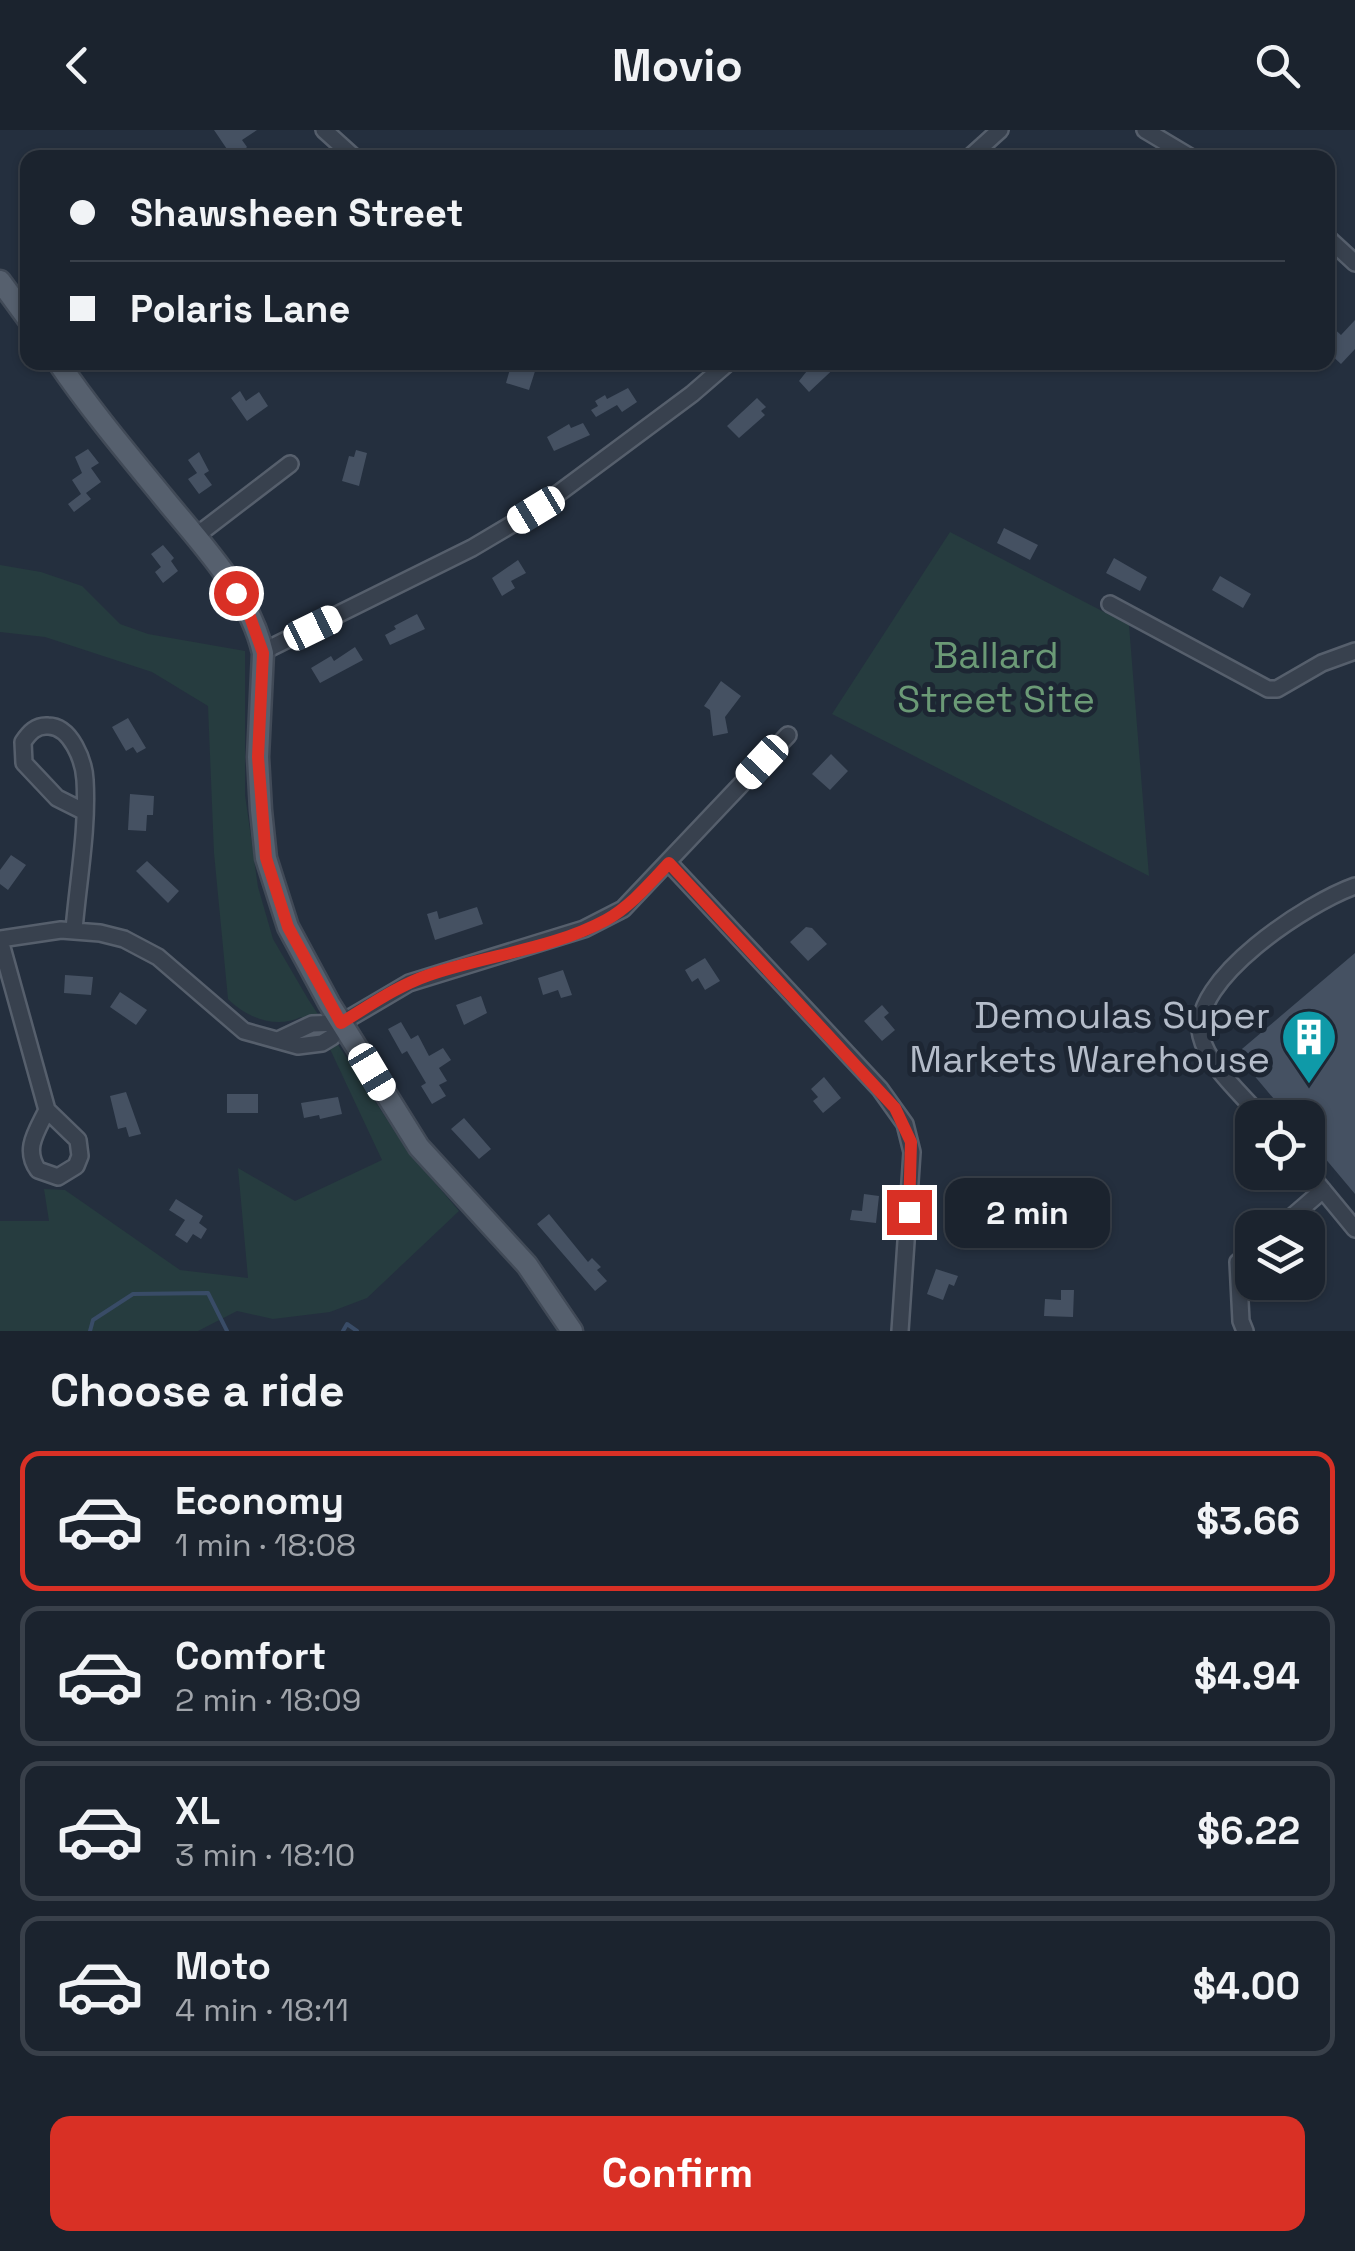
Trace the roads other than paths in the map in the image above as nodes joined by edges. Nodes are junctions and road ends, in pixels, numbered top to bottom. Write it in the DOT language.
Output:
graph roads {
  1 [pos="324,130"];
  2 [pos="1000,130"];
  3 [pos="1145,130"];
  4 [pos="346,150"];
  5 [pos="978,150"];
  6 [pos="1179,150"];
  7 [pos="1335,245"];
  8 [pos="1355,264"];
  9 [pos="0,280"];
  10 [pos="20,308"];
  11 [pos="64,370"];
  12 [pos="720,370"];
  13 [pos="290,464"];
  14 [pos="196,536"];
  15 [pos="1110,604"];
  16 [pos="1355,650"];
  17 [pos="262,652"];
  18 [pos="788,734"];
  19 [pos="83,811"];
  20 [pos="669,863"];
  21 [pos="1355,886"];
  22 [pos="74,930"];
  23 [pos="0,940"];
  24 [pos="341,1023"];
  25 [pos="1248,1100"];
  26 [pos="47,1110"];
  27 [pos="1323,1190"];
  28 [pos="1300,1210"];
  29 [pos="1355,1228"];
  30 [pos="1239,1300"];
  31 [pos="572,1331"];
  32 [pos="900,1331"];
  33 [pos="1245,1331"];
  1 -- 4 [label="street"];
  2 -- 5 [label="street"];
  3 -- 6 [label="street"];
  7 -- 8 [label="street"];
  9 -- 10 [label="main road"];
  11 -- 14 [label="main road"];
  12 -- 17 [label="street"];
  13 -- 14 [label="street"];
  14 -- 17 [label="main road"];
  15 -- 16 [label="street"];
  17 -- 24 [label="main road"];
  18 -- 20 [label="street"];
  19 -- 19 [label="street"];
  19 -- 22 [label="street"];
  20 -- 24 [label="street"];
  20 -- 32 [label="street"];
  21 -- 25 [label="street"];
  22 -- 23 [label="street"];
  22 -- 24 [label="street"];
  23 -- 26 [label="street"];
  24 -- 31 [label="main road"];
  27 -- 28 [label="street"];
  27 -- 29 [label="street"];
  30 -- 33 [label="street"];
}
